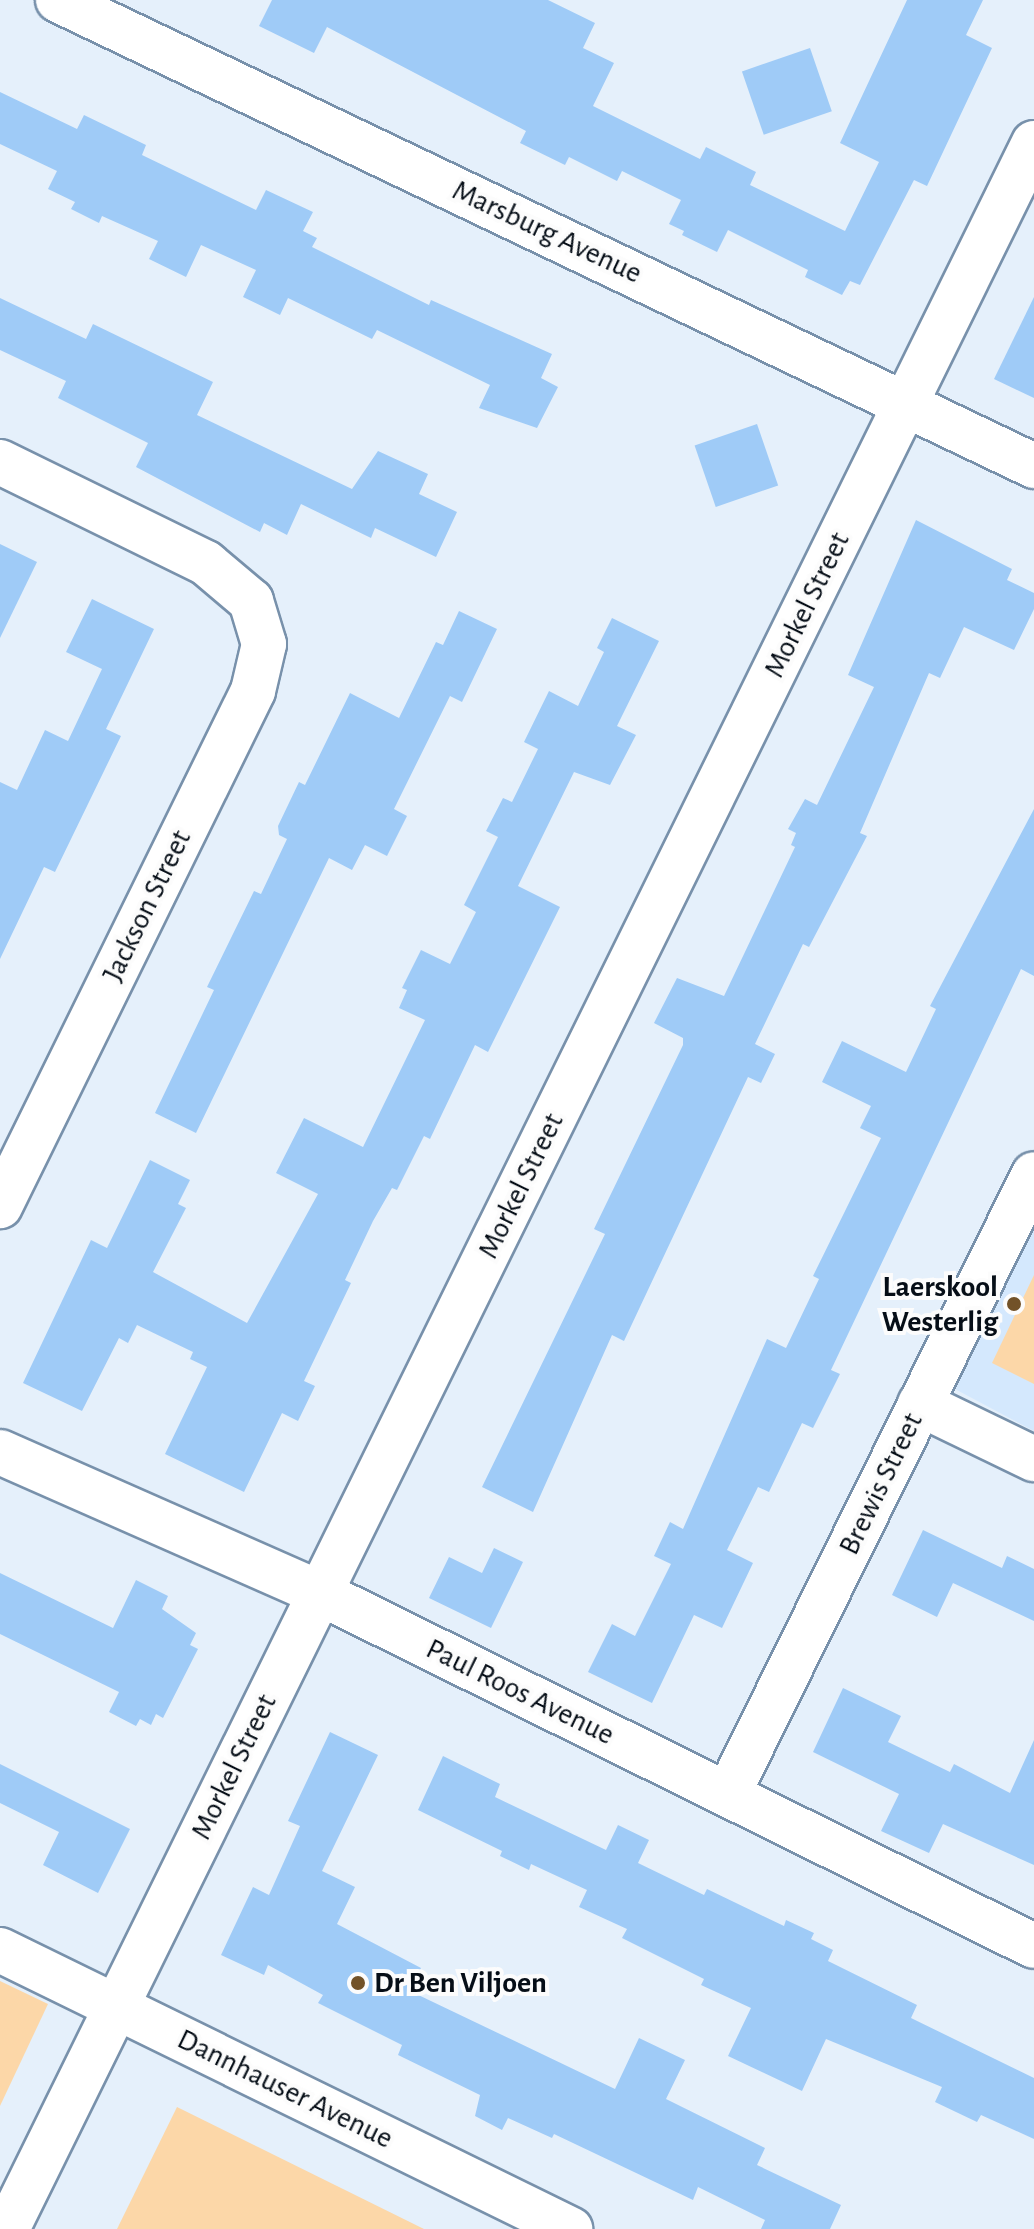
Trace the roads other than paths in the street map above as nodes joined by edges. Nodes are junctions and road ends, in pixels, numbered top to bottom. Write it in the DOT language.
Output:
graph roads {
  1 [pos="58,0"];
  2 [pos="108,11"];
  3 [pos="1034,143"];
  4 [pos="907,401"];
  5 [pos="0,462"];
  6 [pos="1034,466"];
  7 [pos="1034,1174"];
  8 [pos="0,1206"];
  9 [pos="920,1404"];
  10 [pos="0,1452"];
  11 [pos="1034,1459"];
  12 [pos="320,1593"];
  13 [pos="728,1794"];
  14 [pos="1034,1946"];
  15 [pos="0,1950"];
  16 [pos="116,2007"];
  17 [pos="7,2229"];
  18 [pos="570,2229"];
  1 -- 2 [label="street, Marsburg Avenue"];
  2 -- 4 [label="street, Marsburg Avenue"];
  3 -- 4 [label="street, Morkel Street"];
  4 -- 6 [label="street, Marsburg Avenue"];
  4 -- 12 [label="street, Morkel Street"];
  5 -- 8 [label="street, Jackson Street"];
  7 -- 9 [label="street, Brewis Street"];
  9 -- 11 [label="street"];
  9 -- 13 [label="street, Brewis Street"];
  10 -- 12 [label="street, Paul Roos Avenue"];
  12 -- 13 [label="street, Paul Roos Avenue"];
  12 -- 16 [label="street, Morkel Street"];
  13 -- 14 [label="street, Paul Roos Avenue"];
  15 -- 16 [label="street, Dannhauser Avenue"];
  16 -- 17 [label="street, Morkel Street"];
  16 -- 18 [label="street, Dannhauser Avenue"];
}
